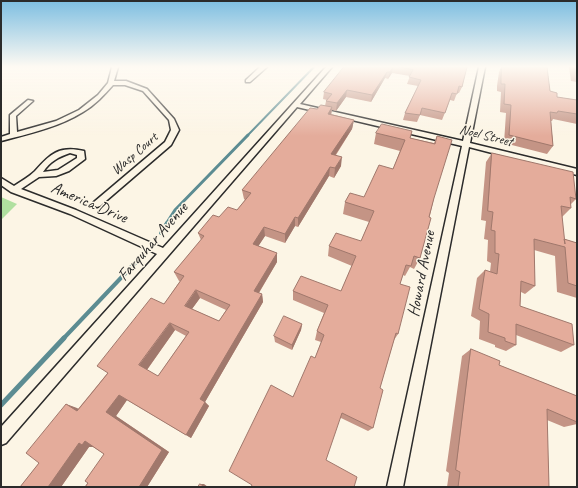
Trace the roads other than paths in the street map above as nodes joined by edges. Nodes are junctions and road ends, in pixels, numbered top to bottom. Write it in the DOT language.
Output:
graph roads {
  1 [pos="106,90"];
  2 [pos="144,90"];
  3 [pos="309,90"];
  4 [pos="477,90"];
  5 [pos="30,101"];
  6 [pos="295,105"];
  7 [pos="14,135"];
  8 [pos="1,139"];
  9 [pos="465,144"];
  10 [pos="577,172"];
  11 [pos="37,174"];
  12 [pos="1,180"];
  13 [pos="14,190"];
  14 [pos="98,204"];
  15 [pos="165,253"];
  16 [pos="1,438"];
  17 [pos="395,487"];
  1 -- 7 [label="street"];
  2 -- 14 [label="street, Wasp Court"];
  3 -- 6 [label="street, Farquhar Avenue"];
  4 -- 9 [label="street, Howard Avenue"];
  5 -- 7 [label="street"];
  6 -- 9 [label="street, Noel Street"];
  6 -- 15 [label="street, Farquhar Avenue"];
  7 -- 8 [label="street"];
  9 -- 10 [label="street, Noel Street"];
  9 -- 17 [label="street, Howard Avenue"];
  11 -- 11 [label="street"];
  11 -- 13 [label="street"];
  12 -- 13 [label="street, America Drive"];
  13 -- 15 [label="street, America Drive"];
  15 -- 16 [label="street, Farquhar Avenue"];
}
